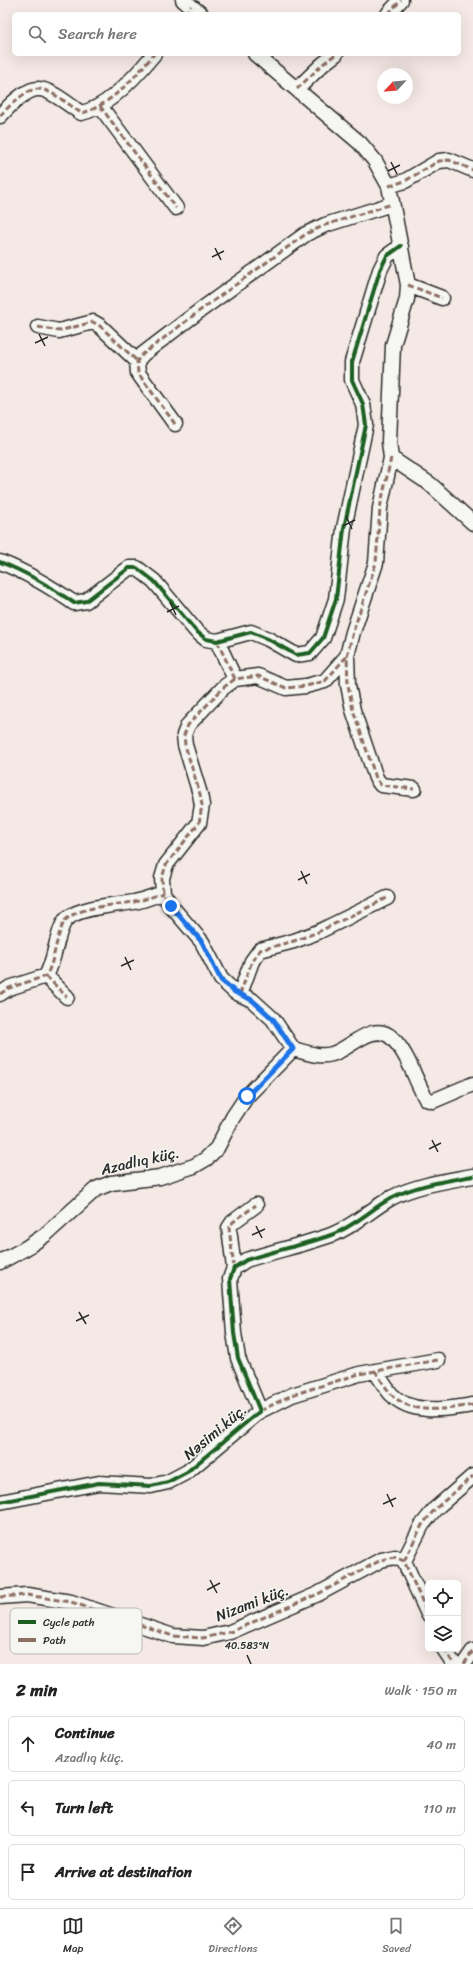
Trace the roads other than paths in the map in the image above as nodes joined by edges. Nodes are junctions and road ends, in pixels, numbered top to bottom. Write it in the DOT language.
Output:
graph roads {
  1 [pos="401,0"];
  2 [pos="390,12"];
  3 [pos="152,56"];
  4 [pos="257,56"];
  5 [pos="333,56"];
  6 [pos="297,89"];
  7 [pos="100,106"];
  8 [pos="0,116"];
  9 [pos="473,170"];
  10 [pos="389,186"];
  11 [pos="392,204"];
  12 [pos="176,208"];
  13 [pos="401,246"];
  14 [pos="408,284"];
  15 [pos="442,298"];
  16 [pos="38,327"];
  17 [pos="137,361"];
  18 [pos="175,424"];
  19 [pos="391,458"];
  20 [pos="473,523"];
  21 [pos="0,562"];
  22 [pos="217,641"];
  23 [pos="347,656"];
  24 [pos="235,679"];
  25 [pos="414,789"];
  26 [pos="163,893"];
  27 [pos="387,898"];
  28 [pos="46,976"];
  29 [pos="0,994"];
  30 [pos="240,994"];
  31 [pos="67,997"];
  32 [pos="293,1049"];
  33 [pos="473,1084"];
  34 [pos="473,1176"];
  35 [pos="256,1205"];
  36 [pos="0,1262"];
  37 [pos="234,1268"];
  38 [pos="438,1360"];
  39 [pos="375,1371"];
  40 [pos="473,1405"];
  41 [pos="260,1411"];
  42 [pos="473,1476"];
  43 [pos="0,1502"];
  44 [pos="404,1561"];
  45 [pos="0,1597"];
  46 [pos="425,1607"];
  47 [pos="89,1608"];
  48 [pos="142,1626"];
  49 [pos="473,1651"];
  50 [pos="446,1652"];
  51 [pos="454,1664"];
  52 [pos="464,1664"];
  1 -- 2 [label="street"];
  3 -- 7 [label="street"];
  4 -- 6 [label="street"];
  5 -- 6 [label="street"];
  6 -- 10 [label="street"];
  7 -- 8 [label="street"];
  7 -- 12 [label="street"];
  9 -- 10 [label="street"];
  10 -- 11 [label="street"];
  11 -- 13 [label="street"];
  11 -- 17 [label="street"];
  13 -- 14 [label="street"];
  13 -- 22 [label="street"];
  14 -- 15 [label="street"];
  14 -- 19 [label="street"];
  16 -- 17 [label="street"];
  17 -- 18 [label="street"];
  19 -- 20 [label="street"];
  19 -- 23 [label="street"];
  21 -- 22 [label="street"];
  22 -- 24 [label="street"];
  23 -- 24 [label="street"];
  23 -- 25 [label="street"];
  24 -- 26 [label="street"];
  26 -- 28 [label="street"];
  26 -- 30 [label="street"];
  27 -- 30 [label="street"];
  28 -- 29 [label="street"];
  28 -- 31 [label="street"];
  30 -- 32 [label="street"];
  32 -- 33 [label="street"];
  32 -- 36 [label="street, Azadlıq küç."];
  34 -- 37 [label="street"];
  35 -- 37 [label="street, Nəsimi küç."];
  37 -- 41 [label="street, Nəsimi küç."];
  38 -- 39 [label="street"];
  39 -- 40 [label="street"];
  39 -- 41 [label="street"];
  41 -- 43 [label="street, Nəsimi küç."];
  42 -- 44 [label="street"];
  44 -- 46 [label="street"];
  44 -- 48 [label="street, Nizami küç."];
  45 -- 47 [label="street, Nizami küç."];
  49 -- 52 [label="street"];
  50 -- 51 [label="street"];
}
